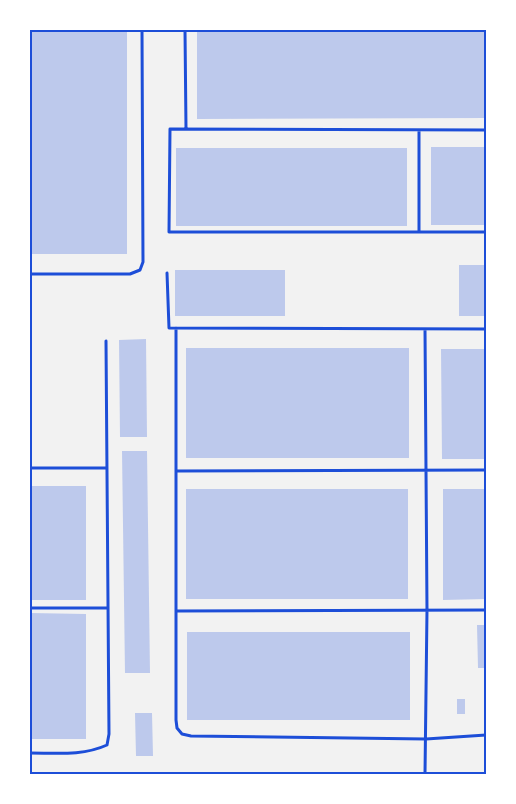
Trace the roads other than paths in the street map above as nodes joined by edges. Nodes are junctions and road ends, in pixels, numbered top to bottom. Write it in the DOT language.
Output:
graph roads {
  1 [pos="142,30"];
  2 [pos="185,30"];
  3 [pos="186,129"];
  4 [pos="419,130"];
  5 [pos="486,130"];
  6 [pos="419,232"];
  7 [pos="486,232"];
  8 [pos="30,274"];
  9 [pos="167,274"];
  10 [pos="176,328"];
  11 [pos="425,329"];
  12 [pos="486,330"];
  13 [pos="106,341"];
  14 [pos="30,468"];
  15 [pos="106,468"];
  16 [pos="486,470"];
  17 [pos="176,471"];
  18 [pos="426,471"];
  19 [pos="30,608"];
  20 [pos="108,608"];
  21 [pos="427,610"];
  22 [pos="486,610"];
  23 [pos="176,611"];
  24 [pos="486,735"];
  25 [pos="426,739"];
  26 [pos="30,752"];
  27 [pos="425,774"];
  1 -- 8 [label="lane"];
  2 -- 3 [label="lane"];
  3 -- 4 [label="lane"];
  3 -- 6 [label="lane"];
  4 -- 5 [label="lane"];
  4 -- 6 [label="lane"];
  6 -- 7 [label="lane"];
  9 -- 10 [label="lane"];
  10 -- 11 [label="lane"];
  10 -- 17 [label="lane"];
  11 -- 12 [label="lane"];
  11 -- 18 [label="lane"];
  13 -- 15 [label="lane"];
  14 -- 15 [label="lane"];
  15 -- 20 [label="lane"];
  16 -- 18 [label="lane"];
  17 -- 18 [label="lane"];
  17 -- 23 [label="lane"];
  18 -- 21 [label="lane"];
  19 -- 20 [label="lane"];
  20 -- 26 [label="lane"];
  21 -- 22 [label="lane"];
  21 -- 23 [label="lane"];
  21 -- 25 [label="lane"];
  23 -- 25 [label="lane"];
  24 -- 25 [label="lane"];
  25 -- 27 [label="lane"];
}
